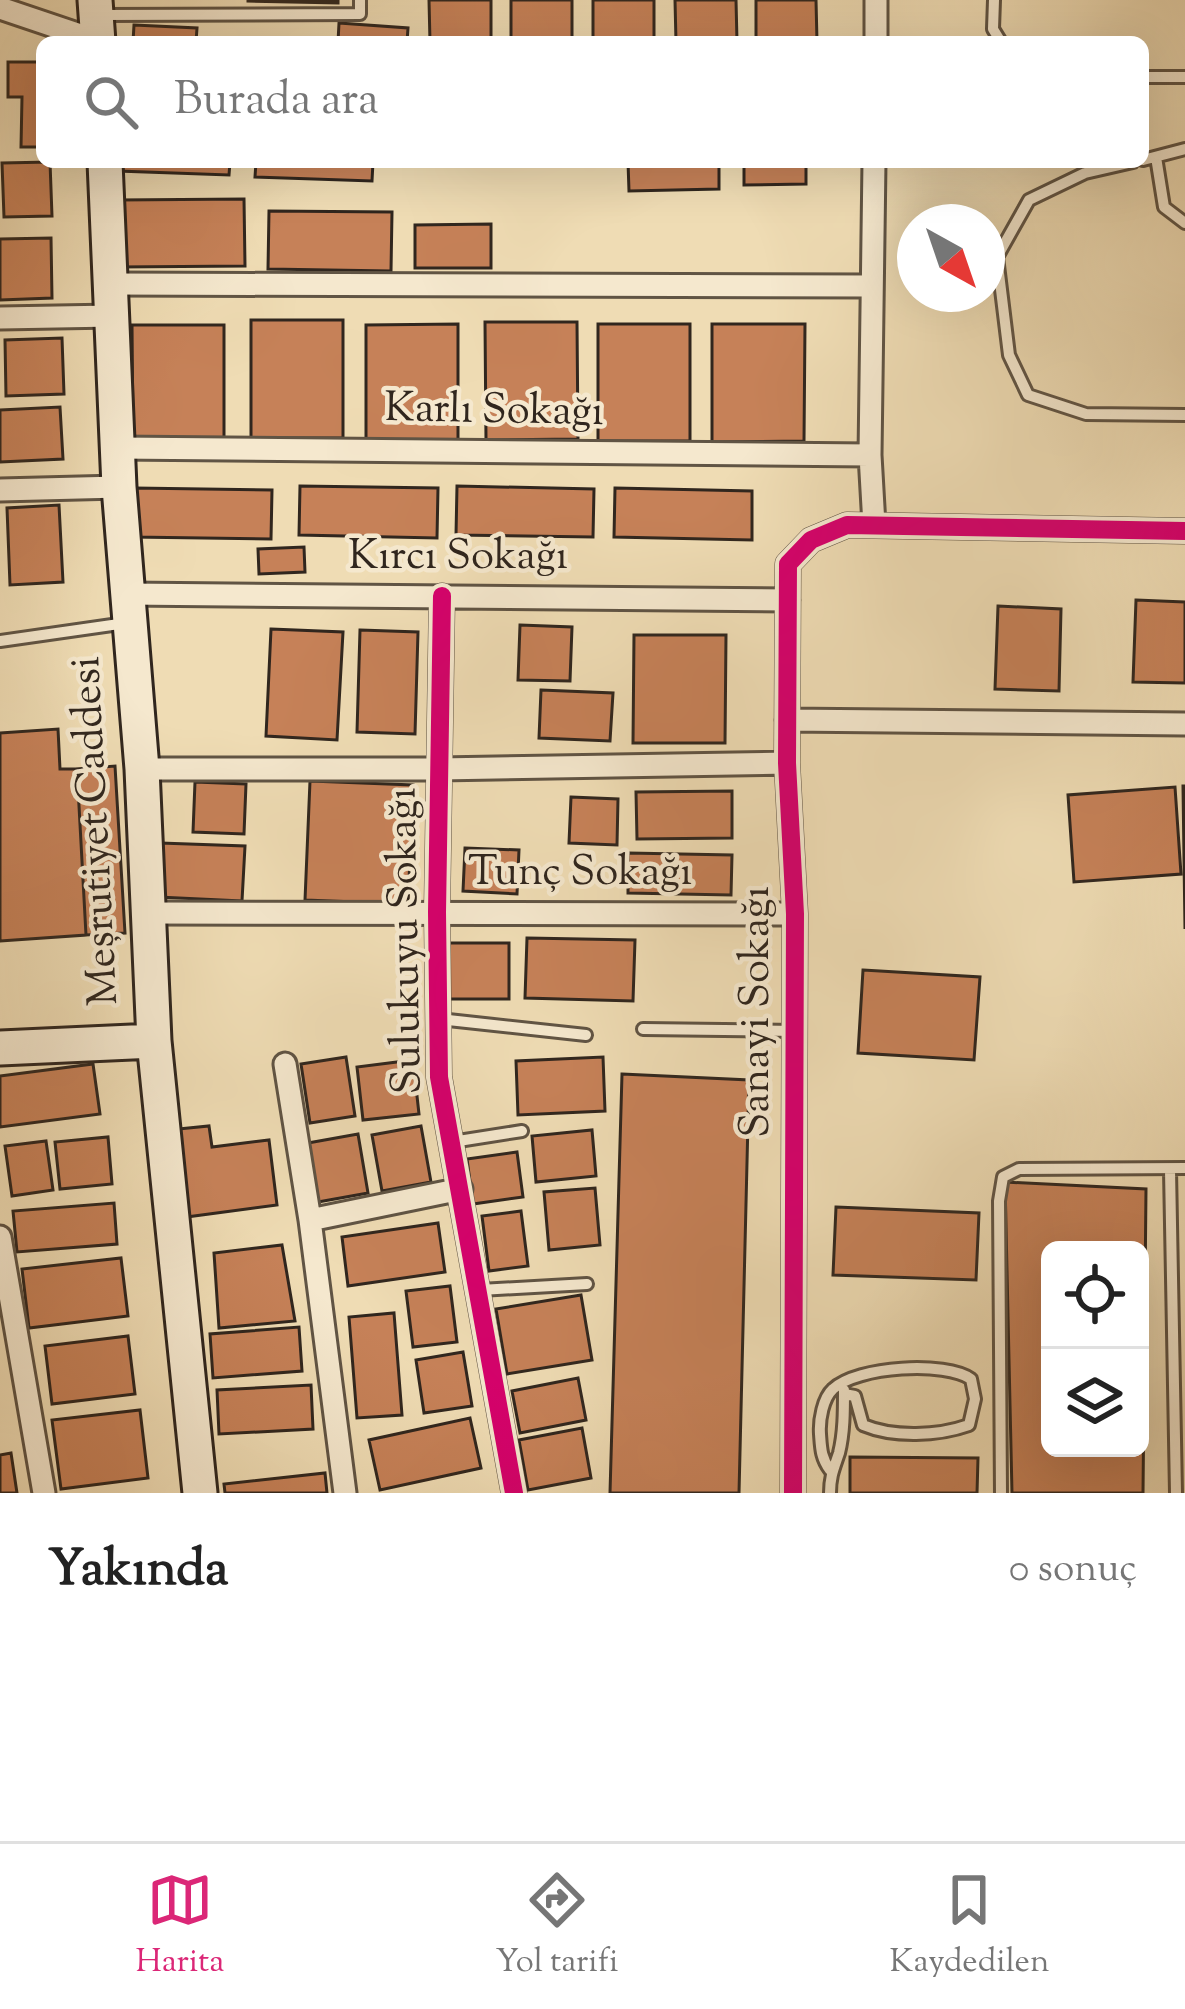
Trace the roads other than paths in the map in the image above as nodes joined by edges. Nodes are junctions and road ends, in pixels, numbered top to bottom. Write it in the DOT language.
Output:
graph roads {
  1 [pos="359,0"];
  2 [pos="876,0"];
  3 [pos="994,0"];
  4 [pos="0,8"];
  5 [pos="97,24"];
  6 [pos="875,36"];
  7 [pos="997,36"];
  8 [pos="1149,77"];
  9 [pos="1185,77"];
  10 [pos="1185,149"];
  11 [pos="1149,159"];
  12 [pos="104,168"];
  13 [pos="874,168"];
  14 [pos="1107,168"];
  15 [pos="1185,223"];
  16 [pos="872,286"];
  17 [pos="112,300"];
  18 [pos="0,318"];
  19 [pos="1185,415"];
  20 [pos="118,448"];
  21 [pos="870,455"];
  22 [pos="119,487"];
  23 [pos="0,490"];
  24 [pos="874,525"];
  25 [pos="1185,531"];
  26 [pos="442,596"];
  27 [pos="788,600"];
  28 [pos="128,609"];
  29 [pos="0,640"];
  30 [pos="787,720"];
  31 [pos="1185,724"];
  32 [pos="787,763"];
  33 [pos="142,769"];
  34 [pos="439,769"];
  35 [pos="437,912"];
  36 [pos="147,913"];
  37 [pos="795,914"];
  38 [pos="439,1019"];
  39 [pos="643,1028"];
  40 [pos="795,1031"];
  41 [pos="586,1035"];
  42 [pos="154,1041"];
  43 [pos="0,1048"];
  44 [pos="285,1064"];
  45 [pos="523,1131"];
  46 [pos="452,1142"];
  47 [pos="1185,1168"];
  48 [pos="1170,1170"];
  49 [pos="461,1189"];
  50 [pos="310,1220"];
  51 [pos="0,1237"];
  52 [pos="587,1284"];
  53 [pos="480,1290"];
  54 [pos="844,1388"];
  55 [pos="830,1470"];
  56 [pos="44,1493"];
  57 [pos="200,1493"];
  58 [pos="345,1493"];
  59 [pos="514,1493"];
  60 [pos="793,1493"];
  61 [pos="830,1493"];
  62 [pos="1001,1493"];
  63 [pos="1176,1493"];
  1 -- 5 [label="lane"];
  2 -- 6 [label="street"];
  3 -- 7 [label="lane"];
  4 -- 5 [label="street"];
  8 -- 9 [label="lane"];
  10 -- 11 [label="lane"];
  11 -- 15 [label="lane"];
  12 -- 17 [label="main road, Meşrutiyet Caddesi"];
  13 -- 16 [label="street"];
  14 -- 19 [label="lane"];
  16 -- 17 [label="street"];
  16 -- 21 [label="street"];
  17 -- 18 [label="street"];
  17 -- 20 [label="main road, Meşrutiyet Caddesi"];
  20 -- 21 [label="street, Karlı Sokağı"];
  20 -- 22 [label="main road, Meşrutiyet Caddesi"];
  21 -- 24 [label="street"];
  22 -- 23 [label="street"];
  22 -- 28 [label="main road, Meşrutiyet Caddesi"];
  24 -- 25 [label="street"];
  24 -- 27 [label="street, Sanayi Sokağı"];
  26 -- 27 [label="street, Kırcı Sokağı"];
  26 -- 28 [label="street, Kırcı Sokağı"];
  26 -- 34 [label="street, Sulukuyu Sokağı"];
  27 -- 30 [label="street, Sanayi Sokağı"];
  28 -- 29 [label="lane"];
  28 -- 33 [label="main road, Meşrutiyet Caddesi"];
  30 -- 31 [label="street"];
  30 -- 32 [label="street, Sanayi Sokağı"];
  32 -- 34 [label="street"];
  32 -- 37 [label="street, Sanayi Sokağı"];
  33 -- 34 [label="street"];
  33 -- 36 [label="main road, Meşrutiyet Caddesi"];
  34 -- 35 [label="street, Sulukuyu Sokağı"];
  35 -- 36 [label="street, Tunç Sokağı"];
  35 -- 37 [label="street, Tunç Sokağı"];
  35 -- 38 [label="street, Sulukuyu Sokağı"];
  36 -- 42 [label="main road, Meşrutiyet Caddesi"];
  37 -- 40 [label="street, Sanayi Sokağı"];
  38 -- 41 [label="lane"];
  38 -- 46 [label="street, Sulukuyu Sokağı"];
  39 -- 40 [label="lane"];
  40 -- 60 [label="street, Sanayi Sokağı"];
  42 -- 43 [label="main road"];
  42 -- 57 [label="main road, Meşrutiyet Caddesi"];
  44 -- 50 [label="street"];
  45 -- 46 [label="lane"];
  46 -- 49 [label="street, Sulukuyu Sokağı"];
  47 -- 48 [label="lane"];
  48 -- 62 [label="lane"];
  48 -- 63 [label="lane"];
  49 -- 50 [label="street"];
  49 -- 53 [label="street, Sulukuyu Sokağı"];
  50 -- 58 [label="street"];
  51 -- 56 [label="street"];
  52 -- 53 [label="lane"];
  53 -- 59 [label="street, Sulukuyu Sokağı"];
  54 -- 54 [label="lane"];
  54 -- 55 [label="lane"];
  54 -- 55 [label="lane"];
  55 -- 61 [label="lane"];
}
